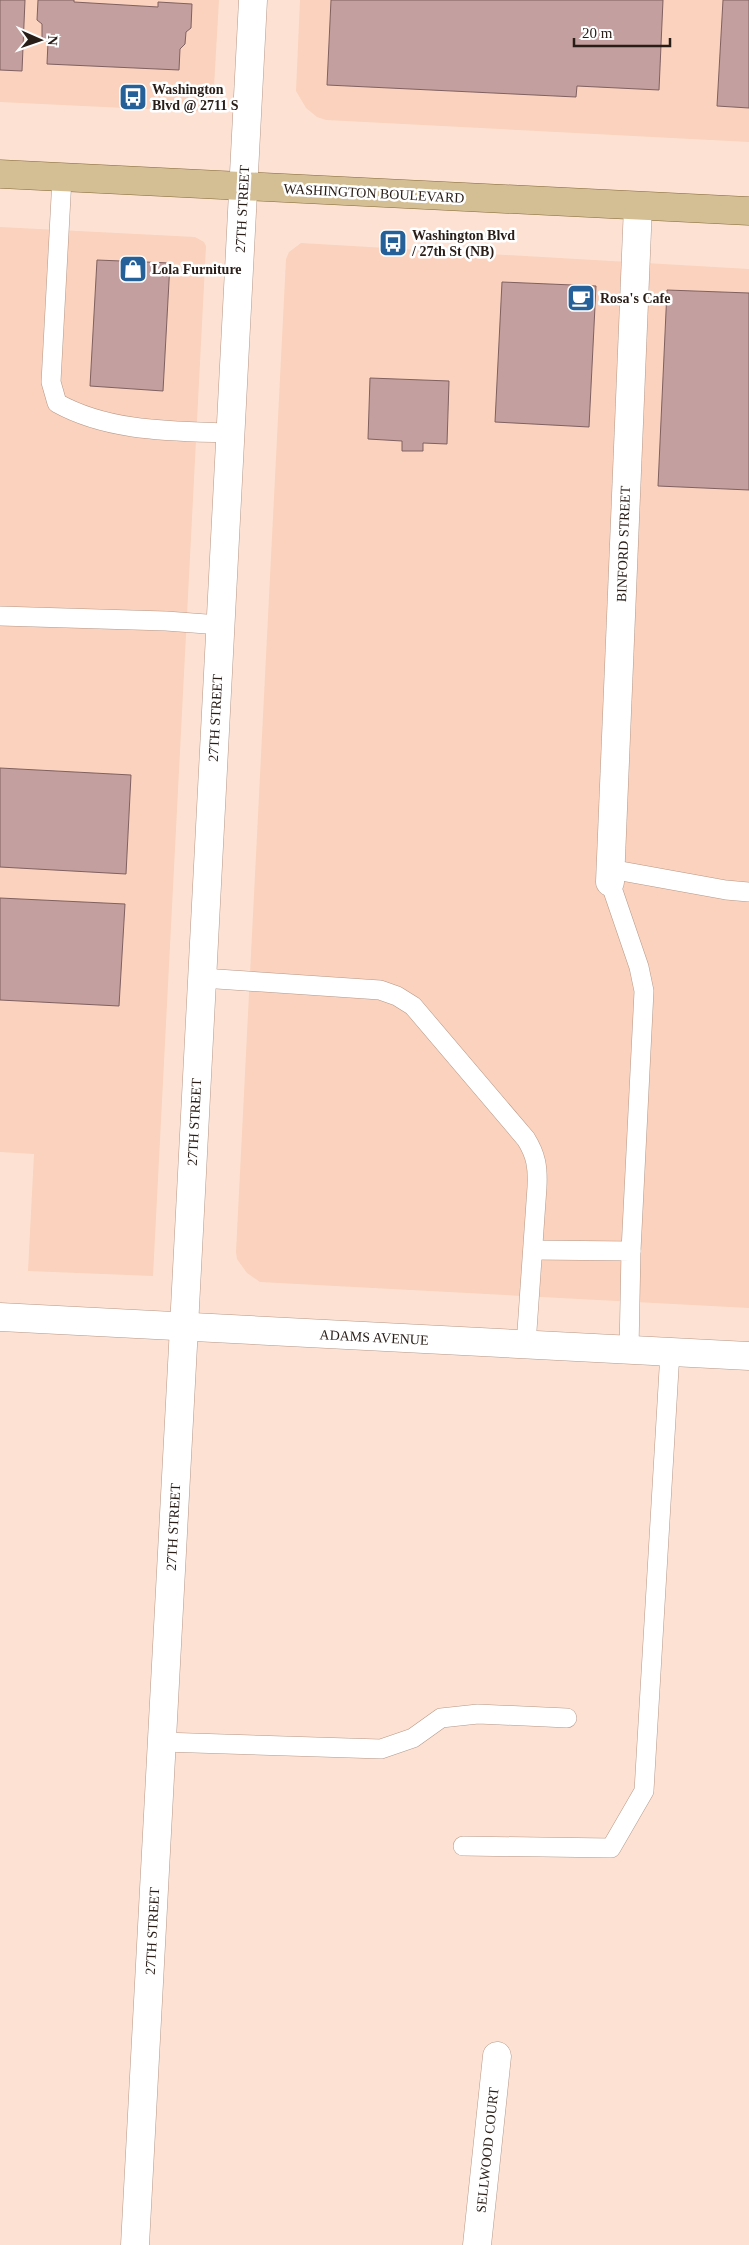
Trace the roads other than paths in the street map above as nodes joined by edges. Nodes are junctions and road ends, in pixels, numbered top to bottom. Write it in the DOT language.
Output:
graph roads {
  1 [pos="253,0"];
  2 [pos="0,174"];
  3 [pos="62,178"];
  4 [pos="243,187"];
  5 [pos="638,206"];
  6 [pos="749,211"];
  7 [pos="230,433"];
  8 [pos="0,616"];
  9 [pos="220,625"];
  10 [pos="610,876"];
  11 [pos="749,892"];
  12 [pos="202,978"];
  13 [pos="533,1250"];
  14 [pos="631,1251"];
  15 [pos="0,1317"];
  16 [pos="184,1327"];
  17 [pos="526,1345"];
  18 [pos="629,1350"];
  19 [pos="670,1352"];
  20 [pos="749,1356"];
  21 [pos="566,1718"];
  22 [pos="162,1742"];
  23 [pos="463,1846"];
  24 [pos="497,2056"];
  25 [pos="136,2245"];
  26 [pos="477,2245"];
  1 -- 4 [label="street, 27TH STREET"];
  2 -- 3 [label="main road, WASHINGTON BOULEVARD"];
  3 -- 4 [label="main road, WASHINGTON BOULEVARD"];
  3 -- 7 [label="lane"];
  4 -- 5 [label="main road, WASHINGTON BOULEVARD"];
  4 -- 7 [label="street, 27TH STREET"];
  5 -- 6 [label="main road, WASHINGTON BOULEVARD"];
  5 -- 10 [label="street, BINFORD STREET"];
  7 -- 9 [label="street, 27TH STREET"];
  8 -- 9 [label="lane"];
  9 -- 12 [label="street, 27TH STREET"];
  10 -- 11 [label="lane"];
  10 -- 14 [label="lane"];
  12 -- 13 [label="lane"];
  12 -- 16 [label="street, 27TH STREET"];
  13 -- 14 [label="lane"];
  13 -- 17 [label="lane"];
  14 -- 18 [label="lane"];
  15 -- 16 [label="street, ADAMS AVENUE"];
  16 -- 17 [label="street, ADAMS AVENUE"];
  16 -- 22 [label="street, 27TH STREET"];
  17 -- 18 [label="street, ADAMS AVENUE"];
  18 -- 19 [label="street, ADAMS AVENUE"];
  19 -- 20 [label="street, ADAMS AVENUE"];
  19 -- 23 [label="lane"];
  21 -- 22 [label="lane"];
  22 -- 25 [label="street, 27TH STREET"];
  24 -- 26 [label="street, SELLWOOD COURT"];
}
